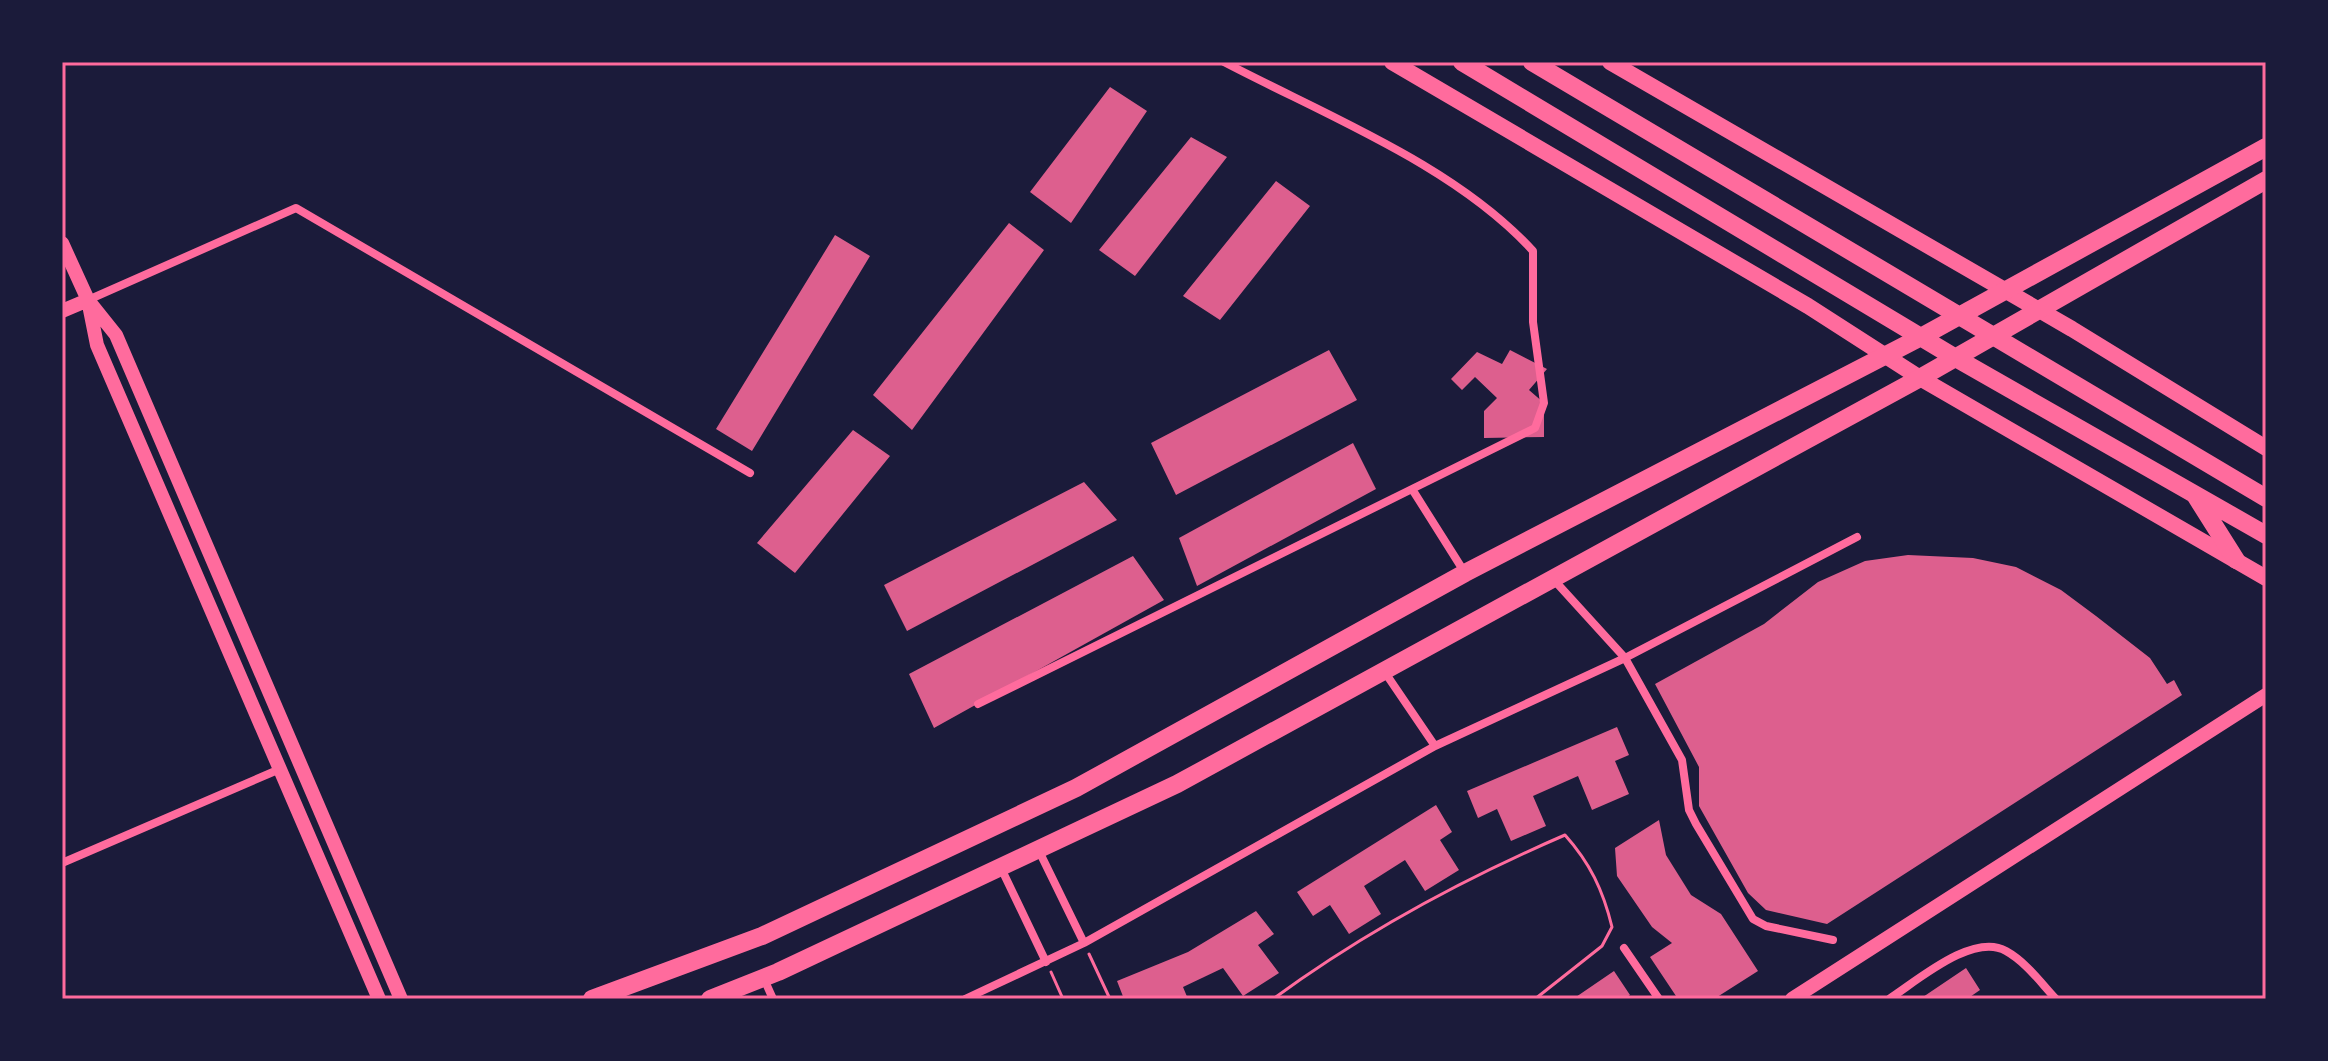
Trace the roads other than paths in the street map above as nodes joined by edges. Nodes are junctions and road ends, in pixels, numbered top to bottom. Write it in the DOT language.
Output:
graph roads {
  1 [pos="1224,62"];
  2 [pos="1392,62"];
  3 [pos="1462,62"];
  4 [pos="1532,62"];
  5 [pos="1610,62"];
  6 [pos="2266,147"];
  7 [pos="2266,180"];
  8 [pos="62,243"];
  9 [pos="2004,290"];
  10 [pos="88,300"];
  11 [pos="2038,310"];
  12 [pos="62,311"];
  13 [pos="1958,315"];
  14 [pos="1993,336"];
  15 [pos="1921,337"];
  16 [pos="1883,354"];
  17 [pos="1954,357"];
  18 [pos="1920,378"];
  19 [pos="2266,448"];
  20 [pos="750,473"];
  21 [pos="1412,489"];
  22 [pos="2193,493"];
  23 [pos="2266,498"];
  24 [pos="2266,535"];
  25 [pos="1857,537"];
  26 [pos="2236,560"];
  27 [pos="1465,573"];
  28 [pos="2266,578"];
  29 [pos="1553,579"];
  30 [pos="1625,658"];
  31 [pos="1384,671"];
  32 [pos="2266,695"];
  33 [pos="978,704"];
  34 [pos="2266,706"];
  35 [pos="1435,746"];
  36 [pos="280,769"];
  37 [pos="1038,849"];
  38 [pos="62,863"];
  39 [pos="1001,867"];
  40 [pos="1833,940"];
  41 [pos="1084,943"];
  42 [pos="1624,948"];
  43 [pos="1046,962"];
  44 [pos="763,978"];
  45 [pos="379,999"];
  46 [pos="401,999"];
  47 [pos="592,999"];
  48 [pos="710,999"];
  49 [pos="773,999"];
  50 [pos="965,999"];
  51 [pos="1659,999"];
  52 [pos="1792,999"];
  53 [pos="1809,999"];
  54 [pos="1889,999"];
  55 [pos="2056,999"];
  1 -- 21 [label="street"];
  2 -- 16 [label="main road"];
  3 -- 15 [label="main road"];
  4 -- 13 [label="main road"];
  5 -- 9 [label="main road"];
  6 -- 9 [label="main road"];
  7 -- 11 [label="main road"];
  8 -- 10 [label="street"];
  9 -- 11 [label="main road"];
  9 -- 13 [label="main road"];
  10 -- 12 [label="street"];
  10 -- 20 [label="street"];
  10 -- 36 [label="street"];
  10 -- 46 [label="street"];
  11 -- 14 [label="main road"];
  11 -- 19 [label="main road"];
  13 -- 14 [label="main road"];
  13 -- 15 [label="main road"];
  14 -- 17 [label="main road"];
  14 -- 23 [label="main road"];
  15 -- 16 [label="main road"];
  15 -- 17 [label="main road"];
  16 -- 18 [label="main road"];
  16 -- 27 [label="main road"];
  17 -- 18 [label="main road"];
  17 -- 22 [label="main road"];
  18 -- 26 [label="main road"];
  18 -- 29 [label="main road"];
  21 -- 27 [label="street"];
  21 -- 33 [label="street"];
  22 -- 24 [label="main road"];
  22 -- 26 [label="main road"];
  25 -- 30 [label="street"];
  26 -- 28 [label="main road"];
  27 -- 47 [label="main road"];
  29 -- 30 [label="street"];
  29 -- 31 [label="main road"];
  30 -- 35 [label="street"];
  30 -- 40 [label="street"];
  31 -- 35 [label="street"];
  31 -- 37 [label="main road"];
  32 -- 52 [label="street"];
  34 -- 53 [label="street"];
  35 -- 41 [label="street"];
  36 -- 38 [label="street"];
  36 -- 45 [label="street"];
  37 -- 39 [label="main road"];
  37 -- 41 [label="street"];
  39 -- 43 [label="street"];
  39 -- 44 [label="main road"];
  41 -- 43 [label="street"];
  42 -- 51 [label="street"];
  43 -- 50 [label="street"];
  44 -- 48 [label="main road"];
  44 -- 49 [label="street"];
  54 -- 55 [label="street"];
}
